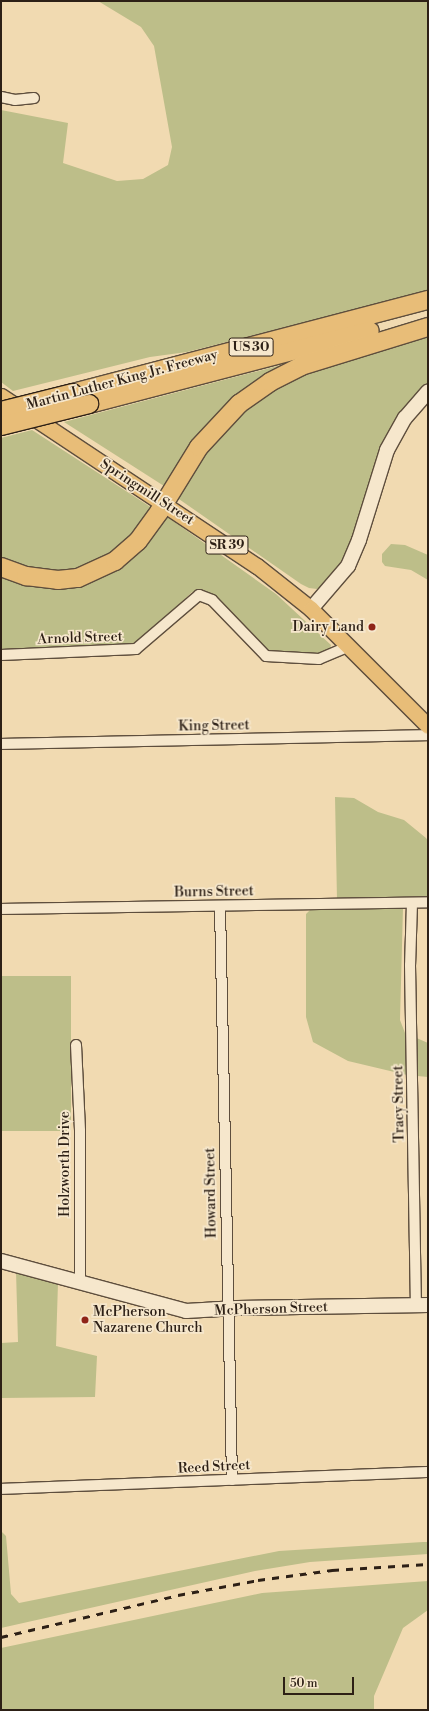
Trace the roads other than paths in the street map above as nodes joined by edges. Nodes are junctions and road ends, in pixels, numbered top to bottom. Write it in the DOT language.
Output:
graph roads {
  1 [pos="1,97"];
  2 [pos="34,98"];
  3 [pos="428,300"];
  4 [pos="428,316"];
  5 [pos="428,327"];
  6 [pos="69,390"];
  7 [pos="428,392"];
  8 [pos="1,396"];
  9 [pos="1,403"];
  10 [pos="1,411"];
  11 [pos="1,426"];
  12 [pos="164,503"];
  13 [pos="1,567"];
  14 [pos="311,609"];
  15 [pos="349,646"];
  16 [pos="1,655"];
  17 [pos="428,726"];
  18 [pos="428,735"];
  19 [pos="1,744"];
  20 [pos="412,902"];
  21 [pos="428,902"];
  22 [pos="220,906"];
  23 [pos="1,909"];
  24 [pos="76,1045"];
  25 [pos="1,1261"];
  26 [pos="80,1283"];
  27 [pos="422,1305"];
  28 [pos="227,1309"];
  29 [pos="428,1472"];
  30 [pos="232,1480"];
  31 [pos="1,1489"];
  1 -- 2 [label="street"];
  3 -- 6 [label="highway, Martin Luther King Jr. Freeway / US 30"];
  4 -- 11 [label="highway, Martin Luther King Jr. Freeway / US 30, bridge"];
  5 -- 12 [label="highway"];
  6 -- 9 [label="highway"];
  6 -- 10 [label="highway, Martin Luther King Jr. Freeway / US 30, bridge"];
  7 -- 14 [label="street"];
  8 -- 12 [label="main road, Springmill Street / SR 39"];
  12 -- 13 [label="highway"];
  12 -- 14 [label="main road, Springmill Street / SR 39"];
  14 -- 15 [label="main road, Springmill Street / SR 39"];
  15 -- 16 [label="street, Arnold Street"];
  15 -- 17 [label="main road, Springmill Street / SR 39"];
  18 -- 19 [label="street, King Street"];
  20 -- 21 [label="street, Burns Street"];
  20 -- 22 [label="street, Burns Street"];
  20 -- 27 [label="street, Tracy Street"];
  22 -- 23 [label="street, Burns Street"];
  22 -- 28 [label="street, Howard Street"];
  24 -- 26 [label="street, Holzworth Drive"];
  25 -- 26 [label="street, McPherson Street"];
  26 -- 28 [label="street, McPherson Street"];
  27 -- 28 [label="street, McPherson Street"];
  28 -- 30 [label="street, Howard Street"];
  29 -- 30 [label="street, Reed Street"];
  30 -- 31 [label="street, Reed Street"];
}
